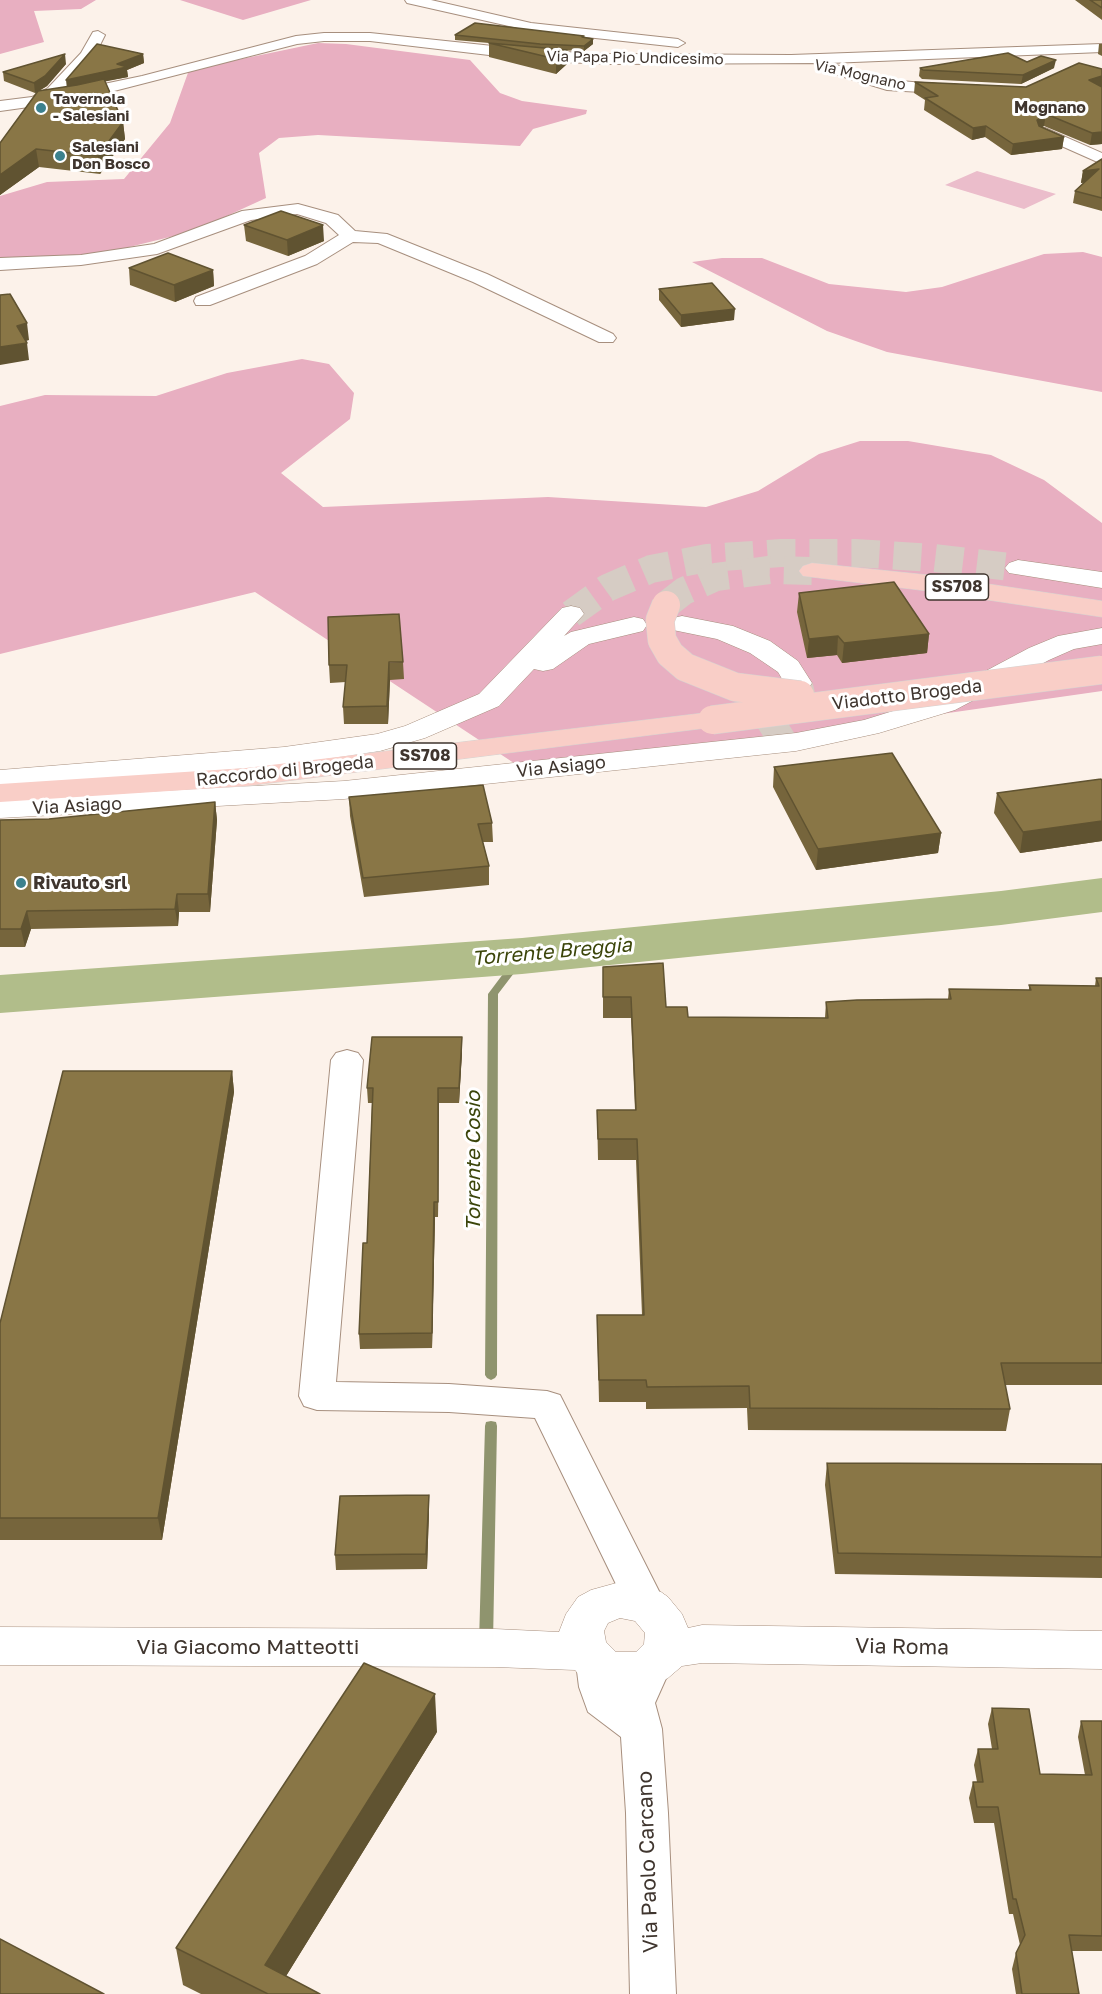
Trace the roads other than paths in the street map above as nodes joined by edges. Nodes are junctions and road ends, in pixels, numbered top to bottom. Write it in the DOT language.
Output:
graph roads {
  1 [pos="412,0"];
  2 [pos="98,35"];
  3 [pos="1102,48"];
  4 [pos="792,60"];
  5 [pos="1102,63"];
  6 [pos="1085,64"];
  7 [pos="969,89"];
  8 [pos="33,102"];
  9 [pos="0,106"];
  10 [pos="1045,133"];
  11 [pos="1102,159"];
  12 [pos="350,236"];
  13 [pos="0,264"];
  14 [pos="203,301"];
  15 [pos="606,338"];
  16 [pos="1018,568"];
  17 [pos="812,571"];
  18 [pos="1102,580"];
  19 [pos="1102,609"];
  20 [pos="571,614"];
  21 [pos="674,615"];
  22 [pos="634,625"];
  23 [pos="1102,636"];
  24 [pos="1102,670"];
  25 [pos="798,683"];
  26 [pos="895,696"];
  27 [pos="489,700"];
  28 [pos="712,720"];
  29 [pos="763,736"];
  30 [pos="713,750"];
  31 [pos="0,779"];
  32 [pos="0,793"];
  33 [pos="0,809"];
  34 [pos="347,1060"];
  35 [pos="665,1638"];
  36 [pos="590,1644"];
  37 [pos="0,1646"];
  38 [pos="1102,1650"];
  39 [pos="641,1730"];
  40 [pos="653,1994"];
  1 -- 4 [label="street"];
  2 -- 8 [label="street"];
  3 -- 4 [label="street, Via Papa Pio Undicesimo"];
  4 -- 7 [label="street, Via Mognano"];
  4 -- 8 [label="street, Via Papa Pio Undicesimo"];
  5 -- 6 [label="street"];
  8 -- 9 [label="street, Via Papa Pio Undicesimo"];
  10 -- 11 [label="street"];
  12 -- 13 [label="street"];
  12 -- 14 [label="street"];
  12 -- 15 [label="street"];
  16 -- 18 [label="street"];
  17 -- 19 [label="main road, SS708"];
  20 -- 27 [label="street, Via Asiago / SS708"];
  21 -- 25 [label="street, SS708"];
  21 -- 26 [label="main road, SS708, bridge"];
  22 -- 27 [label="street, SS708"];
  23 -- 30 [label="street, Via Asiago / SS708"];
  24 -- 26 [label="main road, Viadotto Brogeda / SS708, bridge"];
  26 -- 28 [label="main road, Viadotto Brogeda / SS708, bridge"];
  27 -- 31 [label="street, Via Asiago / SS708"];
  28 -- 32 [label="main road, Raccordo di Brogeda / SS708"];
  29 -- 30 [label="street, SS708"];
  30 -- 33 [label="street, Via Asiago / SS708"];
  34 -- 35 [label="street"];
  35 -- 36 [label="street"];
  35 -- 36 [label="street"];
  35 -- 38 [label="street, Via Roma"];
  35 -- 39 [label="street, Via Paolo Carcano"];
  36 -- 37 [label="street, Via Giacomo Matteotti"];
  36 -- 39 [label="street"];
  39 -- 40 [label="street, Via Paolo Carcano"];
}
